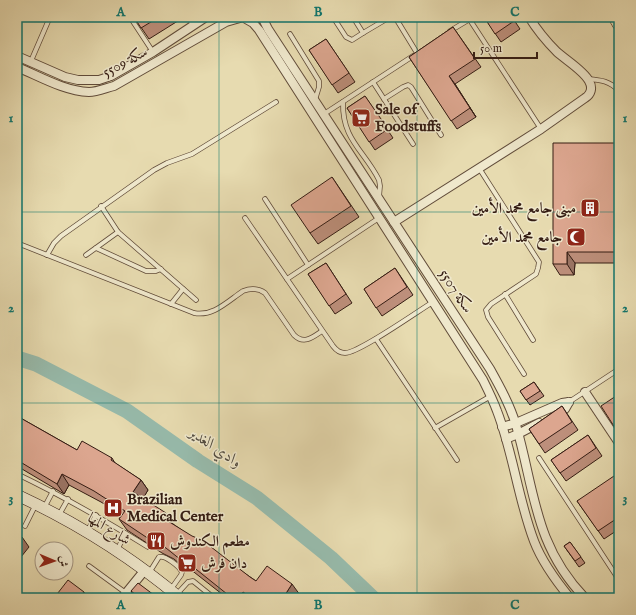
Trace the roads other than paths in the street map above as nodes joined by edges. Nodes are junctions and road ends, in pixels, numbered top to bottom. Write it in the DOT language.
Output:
graph roads {
  1 [pos="50,17"];
  2 [pos="130,17"];
  3 [pos="188,17"];
  4 [pos="206,17"];
  5 [pos="262,17"];
  6 [pos="333,17"];
  7 [pos="352,17"];
  8 [pos="390,17"];
  9 [pos="394,17"];
  10 [pos="541,17"];
  11 [pos="615,17"];
  12 [pos="244,18"];
  13 [pos="469,18"];
  14 [pos="531,20"];
  15 [pos="619,24"];
  16 [pos="194,26"];
  17 [pos="363,33"];
  18 [pos="290,34"];
  19 [pos="443,36"];
  20 [pos="424,49"];
  21 [pos="153,52"];
  22 [pos="417,53"];
  23 [pos="17,56"];
  24 [pos="30,62"];
  25 [pos="17,67"];
  26 [pos="588,79"];
  27 [pos="373,82"];
  28 [pos="619,91"];
  29 [pos="384,99"];
  30 [pos="315,101"];
  31 [pos="276,102"];
  32 [pos="343,102"];
  33 [pos="324,114"];
  34 [pos="540,129"];
  35 [pos="441,135"];
  36 [pos="413,144"];
  37 [pos="479,167"];
  38 [pos="265,199"];
  39 [pos="378,199"];
  40 [pos="101,206"];
  41 [pos="245,218"];
  42 [pos="380,218"];
  43 [pos="394,222"];
  44 [pos="118,232"];
  45 [pos="17,242"];
  46 [pos="96,248"];
  47 [pos="47,255"];
  48 [pos="86,255"];
  49 [pos="308,266"];
  50 [pos="161,269"];
  51 [pos="287,279"];
  52 [pos="183,289"];
  53 [pos="505,294"];
  54 [pos="196,300"];
  55 [pos="433,302"];
  56 [pos="171,304"];
  57 [pos="322,331"];
  58 [pos="376,339"];
  59 [pos="533,340"];
  60 [pos="619,369"];
  61 [pos="524,374"];
  62 [pos="585,392"];
  63 [pos="491,396"];
  64 [pos="569,402"];
  65 [pos="516,424"];
  66 [pos="502,427"];
  67 [pos="435,428"];
  68 [pos="518,434"];
  69 [pos="506,439"];
  70 [pos="619,443"];
  71 [pos="539,458"];
  72 [pos="457,460"];
  73 [pos="17,474"];
  74 [pos="53,491"];
  75 [pos="18,497"];
  76 [pos="68,499"];
  77 [pos="40,506"];
  78 [pos="96,515"];
  79 [pos="59,516"];
  80 [pos="25,526"];
  81 [pos="86,532"];
  82 [pos="125,533"];
  83 [pos="148,547"];
  84 [pos="117,551"];
  85 [pos="89,566"];
  86 [pos="146,572"];
  87 [pos="619,580"];
  88 [pos="176,594"];
  89 [pos="124,595"];
  90 [pos="214,598"];
  91 [pos="570,598"];
  92 [pos="586,598"];
  1 -- 24 [label="lane"];
  2 -- 21 [label="lane"];
  3 -- 16 [label="lane"];
  4 -- 16 [label="street, سكة 5509"];
  5 -- 30 [label="street, سكة 5507"];
  6 -- 17 [label="lane"];
  7 -- 17 [label="lane"];
  8 -- 17 [label="lane"];
  9 -- 22 [label="lane"];
  10 -- 14 [label="lane"];
  11 -- 15 [label="main road"];
  12 -- 25 [label="street, سكة 5509"];
  12 -- 42 [label="street, سكة 5507"];
  13 -- 19 [label="lane"];
  13 -- 34 [label="lane"];
  14 -- 26 [label="street"];
  16 -- 21 [label="street, سكة 5509"];
  18 -- 30 [label="lane"];
  20 -- 22 [label="lane"];
  21 -- 24 [label="street, سكة 5509"];
  22 -- 27 [label="lane"];
  23 -- 24 [label="street, سكة 5509"];
  26 -- 28 [label="lane"];
  26 -- 34 [label="street"];
  27 -- 29 [label="lane"];
  27 -- 32 [label="lane"];
  29 -- 35 [label="lane"];
  29 -- 36 [label="lane"];
  30 -- 33 [label="street, سكة 5507"];
  31 -- 40 [label="lane"];
  32 -- 33 [label="lane"];
  32 -- 39 [label="lane"];
  33 -- 39 [label="street, سكة 5507"];
  34 -- 37 [label="street"];
  37 -- 43 [label="street"];
  37 -- 53 [label="lane"];
  38 -- 49 [label="lane"];
  39 -- 43 [label="street, سكة 5507"];
  40 -- 44 [label="lane"];
  40 -- 47 [label="lane"];
  41 -- 51 [label="lane"];
  42 -- 49 [label="lane"];
  42 -- 55 [label="street, سكة 5507"];
  43 -- 65 [label="street, سكة 5507"];
  44 -- 46 [label="lane"];
  44 -- 50 [label="lane"];
  45 -- 47 [label="lane"];
  46 -- 48 [label="lane"];
  46 -- 50 [label="lane"];
  47 -- 56 [label="lane"];
  49 -- 51 [label="lane"];
  50 -- 52 [label="lane"];
  51 -- 57 [label="lane"];
  52 -- 54 [label="lane"];
  52 -- 56 [label="lane"];
  53 -- 59 [label="lane"];
  53 -- 61 [label="lane"];
  55 -- 58 [label="lane"];
  55 -- 63 [label="street, سكة 5507"];
  56 -- 57 [label="lane"];
  57 -- 58 [label="lane"];
  58 -- 67 [label="lane"];
  60 -- 62 [label="lane"];
  62 -- 64 [label="lane"];
  62 -- 70 [label="street"];
  63 -- 66 [label="street, سكة 5507"];
  63 -- 67 [label="lane"];
  64 -- 65 [label="street"];
  64 -- 68 [label="street"];
  65 -- 66 [label="street"];
  65 -- 68 [label="street, سكة 5507"];
  66 -- 69 [label="street, سكة 5507"];
  67 -- 72 [label="lane"];
  68 -- 69 [label="street"];
  68 -- 92 [label="street, سكة 5507"];
  69 -- 91 [label="street, سكة 5507"];
  71 -- 87 [label="lane"];
  73 -- 74 [label="lane"];
  74 -- 76 [label="lane"];
  74 -- 77 [label="lane"];
  75 -- 77 [label="street, شارع المها"];
  76 -- 78 [label="lane"];
  76 -- 79 [label="lane"];
  77 -- 79 [label="street, شارع المها"];
  77 -- 80 [label="lane"];
  78 -- 81 [label="lane"];
  78 -- 82 [label="lane"];
  79 -- 81 [label="street, شارع المها"];
  81 -- 84 [label="street, شارع المها"];
  82 -- 83 [label="lane"];
  82 -- 84 [label="lane"];
  84 -- 86 [label="street, شارع المها"];
  85 -- 89 [label="lane"];
  86 -- 88 [label="street, شارع المها"];
  86 -- 88 [label="lane"];
  86 -- 89 [label="street"];
  88 -- 90 [label="lane"];
}
